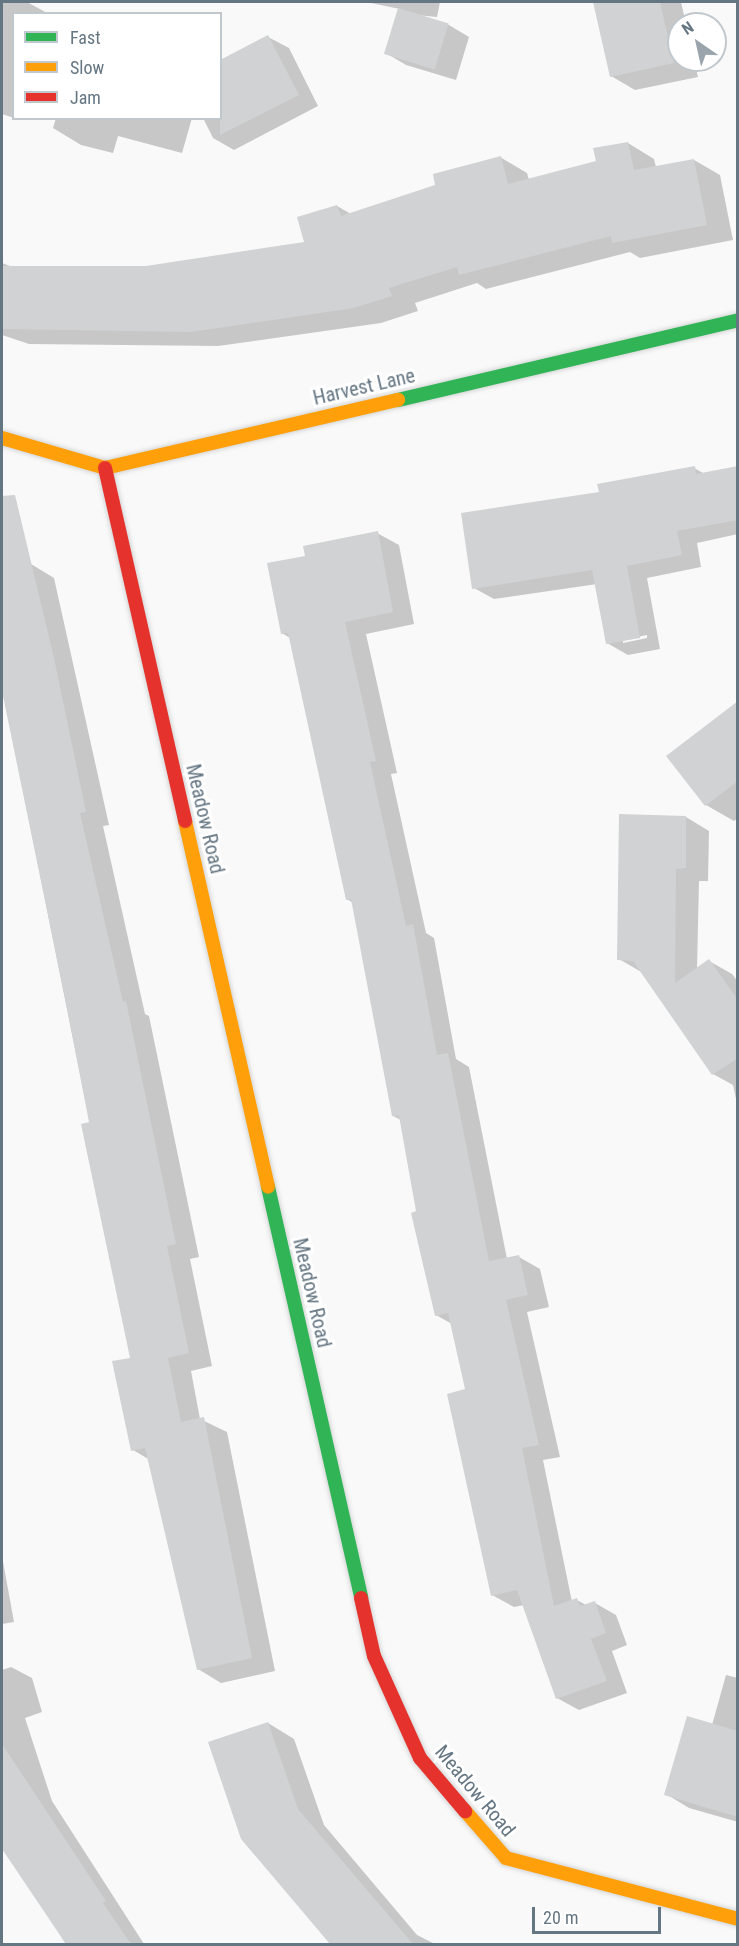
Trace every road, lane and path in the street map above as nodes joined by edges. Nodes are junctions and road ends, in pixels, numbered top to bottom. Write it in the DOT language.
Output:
graph roads {
  1 [pos="738,320"];
  2 [pos="2,438"];
  3 [pos="105,468"];
  4 [pos="738,1918"];
  1 -- 3 [label="street, Harvest Lane"];
  2 -- 3 [label="street, Harvest Lane"];
  3 -- 4 [label="street, Meadow Road"];
}
